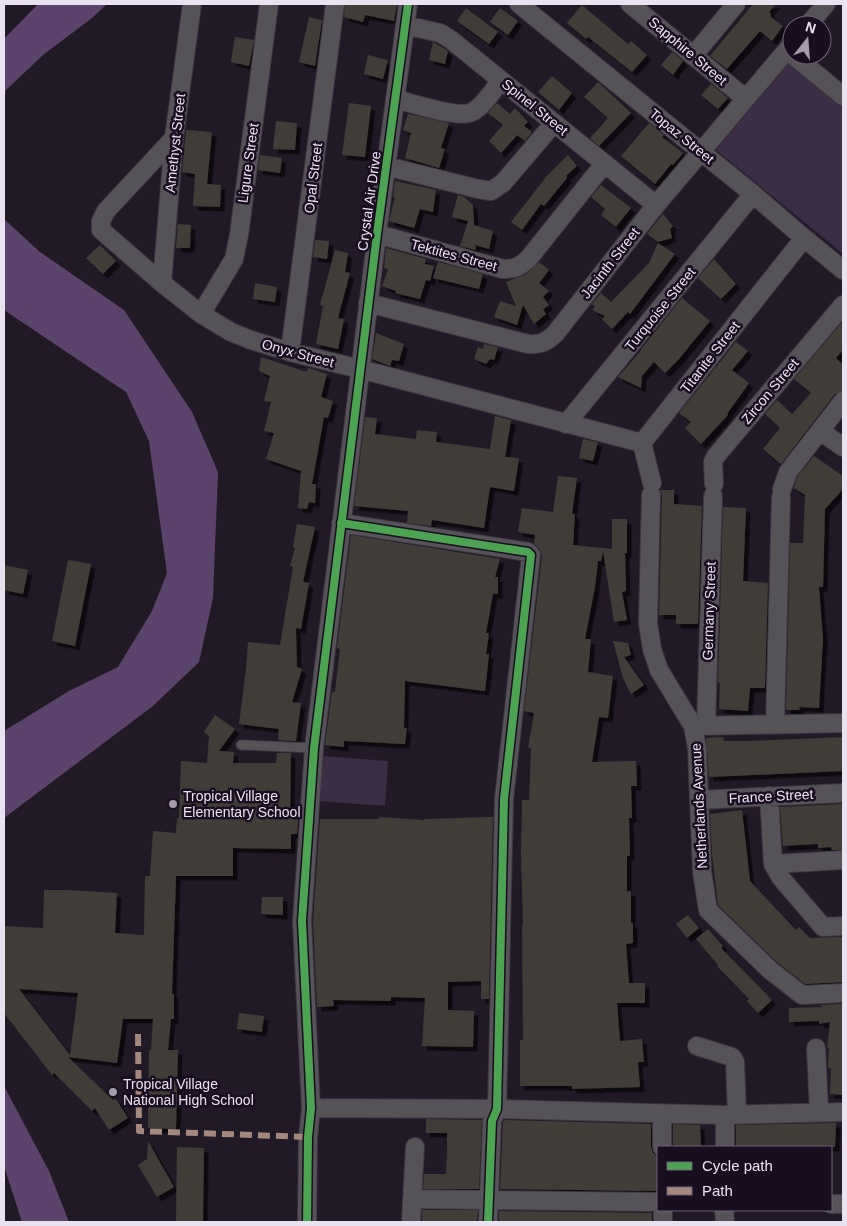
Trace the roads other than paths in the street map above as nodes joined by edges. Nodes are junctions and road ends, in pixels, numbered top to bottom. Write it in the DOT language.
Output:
graph roads {
  1 [pos="192,4"];
  2 [pos="269,4"];
  3 [pos="335,4"];
  4 [pos="408,4"];
  5 [pos="519,4"];
  6 [pos="630,4"];
  7 [pos="736,4"];
  8 [pos="826,4"];
  9 [pos="817,15"];
  10 [pos="405,25"];
  11 [pos="693,56"];
  12 [pos="782,60"];
  13 [pos="807,65"];
  14 [pos="501,80"];
  15 [pos="843,96"];
  16 [pos="745,98"];
  17 [pos="395,99"];
  18 [pos="554,123"];
  19 [pos="174,138"];
  20 [pos="701,152"];
  21 [pos="604,164"];
  22 [pos="386,166"];
  23 [pos="753,194"];
  24 [pos="656,205"];
  25 [pos="377,234"];
  26 [pos="804,238"];
  27 [pos="843,270"];
  28 [pos="162,283"];
  29 [pos="368,303"];
  30 [pos="843,304"];
  31 [pos="201,314"];
  32 [pos="290,352"];
  33 [pos="360,368"];
  34 [pos="843,400"];
  35 [pos="566,424"];
  36 [pos="820,431"];
  37 [pos="642,443"];
  38 [pos="843,447"];
  39 [pos="713,490"];
  40 [pos="341,523"];
  41 [pos="843,723"];
  42 [pos="775,724"];
  43 [pos="699,726"];
  44 [pos="241,745"];
  45 [pos="314,748"];
  46 [pos="843,793"];
  47 [pos="770,796"];
  48 [pos="699,800"];
  49 [pos="843,860"];
  50 [pos="773,864"];
  51 [pos="843,926"];
  52 [pos="843,993"];
  53 [pos="697,1046"];
  54 [pos="816,1048"];
  55 [pos="311,1108"];
  56 [pos="497,1109"];
  57 [pos="818,1112"];
  58 [pos="843,1112"];
  59 [pos="662,1114"];
  60 [pos="731,1115"];
  61 [pos="415,1146"];
  62 [pos="662,1146"];
  63 [pos="724,1146"];
  64 [pos="412,1199"];
  65 [pos="490,1200"];
  66 [pos="657,1202"];
  67 [pos="307,1222"];
  68 [pos="412,1222"];
  69 [pos="488,1222"];
  1 -- 19 [label="street, Amethyst Street"];
  2 -- 31 [label="street, Ligure Street"];
  3 -- 32 [label="street, Opal Street"];
  4 -- 10 [label="street, Crystal Air Drive"];
  5 -- 20 [label="street, Topaz Street"];
  6 -- 11 [label="street, Sapphire Street"];
  7 -- 11 [label="street"];
  8 -- 9 [label="street"];
  10 -- 14 [label="street, Spinel Street"];
  10 -- 17 [label="street, Crystal Air Drive"];
  11 -- 16 [label="street, Sapphire Street"];
  12 -- 16 [label="street, Jacinth Street"];
  13 -- 15 [label="street"];
  14 -- 17 [label="street"];
  14 -- 18 [label="street, Spinel Street"];
  16 -- 20 [label="street, Jacinth Street"];
  17 -- 22 [label="street, Crystal Air Drive"];
  18 -- 21 [label="street, Spinel Street"];
  18 -- 22 [label="street"];
  19 -- 28 [label="street, Amethyst Street"];
  19 -- 28 [label="street, Onyx Street"];
  20 -- 23 [label="street, Topaz Street"];
  20 -- 24 [label="street, Jacinth Street"];
  21 -- 24 [label="street, Spinel Street"];
  21 -- 25 [label="street, Tektites Street"];
  22 -- 25 [label="street, Crystal Air Drive"];
  23 -- 26 [label="street, Topaz Street"];
  23 -- 35 [label="street, Turquoise Street"];
  24 -- 29 [label="street, Jacinth Street"];
  25 -- 29 [label="street, Crystal Air Drive"];
  26 -- 27 [label="street, Topaz Street"];
  26 -- 37 [label="street, Titanite Street"];
  28 -- 31 [label="street, Onyx Street"];
  29 -- 33 [label="street, Crystal Air Drive"];
  30 -- 39 [label="street, Zircon Street"];
  31 -- 32 [label="street, Onyx Street"];
  32 -- 33 [label="street, Onyx Street"];
  33 -- 35 [label="street, Onyx Street"];
  33 -- 40 [label="street, Crystal Air Drive"];
  34 -- 36 [label="street"];
  35 -- 37 [label="street, Onyx Street"];
  36 -- 38 [label="street"];
  36 -- 42 [label="street"];
  37 -- 43 [label="street, Netherlands Avenue"];
  39 -- 43 [label="street, Germany Street"];
  40 -- 45 [label="street, Crystal Air Drive"];
  40 -- 56 [label="street"];
  41 -- 42 [label="street"];
  42 -- 43 [label="street"];
  43 -- 48 [label="street, Netherlands Avenue"];
  44 -- 45 [label="lane"];
  45 -- 55 [label="street, Crystal Air Drive"];
  46 -- 47 [label="street, France Street"];
  47 -- 48 [label="street, France Street"];
  47 -- 50 [label="street"];
  48 -- 52 [label="street, Netherlands Avenue"];
  49 -- 50 [label="street"];
  50 -- 51 [label="street"];
  53 -- 60 [label="street"];
  54 -- 57 [label="street"];
  55 -- 56 [label="street"];
  55 -- 67 [label="street, Crystal Air Drive"];
  56 -- 59 [label="street"];
  56 -- 65 [label="street"];
  57 -- 58 [label="street"];
  57 -- 60 [label="street"];
  59 -- 60 [label="street"];
  59 -- 62 [label="street"];
  60 -- 63 [label="street"];
  61 -- 64 [label="street"];
  64 -- 65 [label="street"];
  64 -- 68 [label="street"];
  65 -- 66 [label="street"];
  65 -- 69 [label="street"];
}
